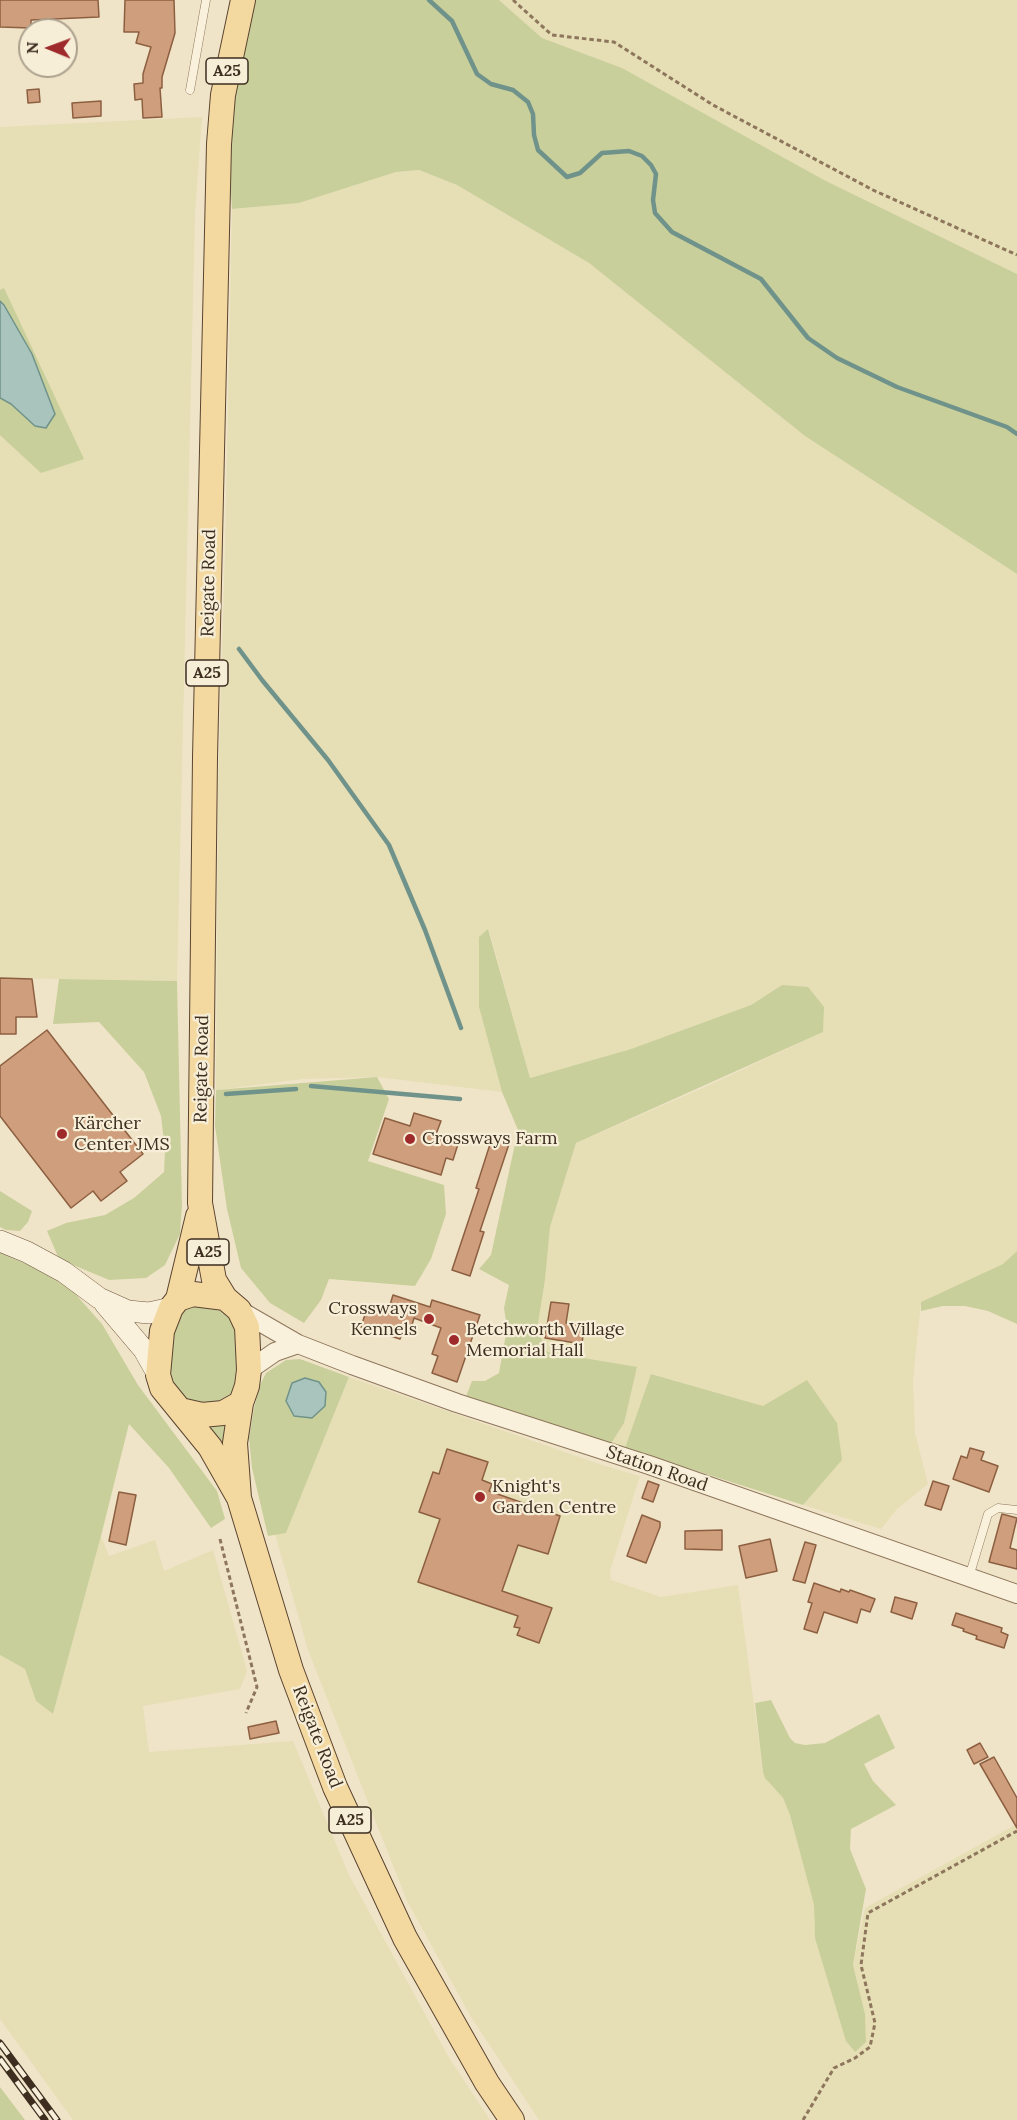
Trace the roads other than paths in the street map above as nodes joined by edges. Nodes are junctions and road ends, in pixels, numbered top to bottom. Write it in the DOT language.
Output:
graph roads {
  1 [pos="206,0"];
  2 [pos="243,0"];
  3 [pos="190,90"];
  4 [pos="200,1203"];
  5 [pos="0,1241"];
  6 [pos="99,1298"];
  7 [pos="175,1303"];
  8 [pos="232,1304"];
  9 [pos="298,1344"];
  10 [pos="249,1370"];
  11 [pos="158,1375"];
  12 [pos="241,1403"];
  13 [pos="180,1410"];
  14 [pos="239,1498"];
  15 [pos="1017,1510"];
  16 [pos="969,1578"];
  17 [pos="1017,1594"];
  18 [pos="512,2120"];
  1 -- 3 [label="lane"];
  2 -- 4 [label="main road, Reigate Road / A25"];
  4 -- 7 [label="main road, Reigate Road / A25"];
  4 -- 8 [label="main road, Reigate Road / A25"];
  5 -- 6 [label="main road"];
  6 -- 7 [label="main road"];
  6 -- 11 [label="main road"];
  7 -- 8 [label="main road"];
  7 -- 11 [label="main road"];
  8 -- 9 [label="street, Station Road"];
  8 -- 10 [label="main road"];
  9 -- 10 [label="street"];
  9 -- 16 [label="street, Station Road"];
  10 -- 12 [label="main road"];
  11 -- 13 [label="main road"];
  12 -- 13 [label="main road"];
  12 -- 14 [label="main road, Reigate Road / A25"];
  13 -- 14 [label="main road, Reigate Road / A25"];
  14 -- 18 [label="main road, Reigate Road / A25"];
  15 -- 16 [label="lane"];
  16 -- 17 [label="street, Station Road"];
}
